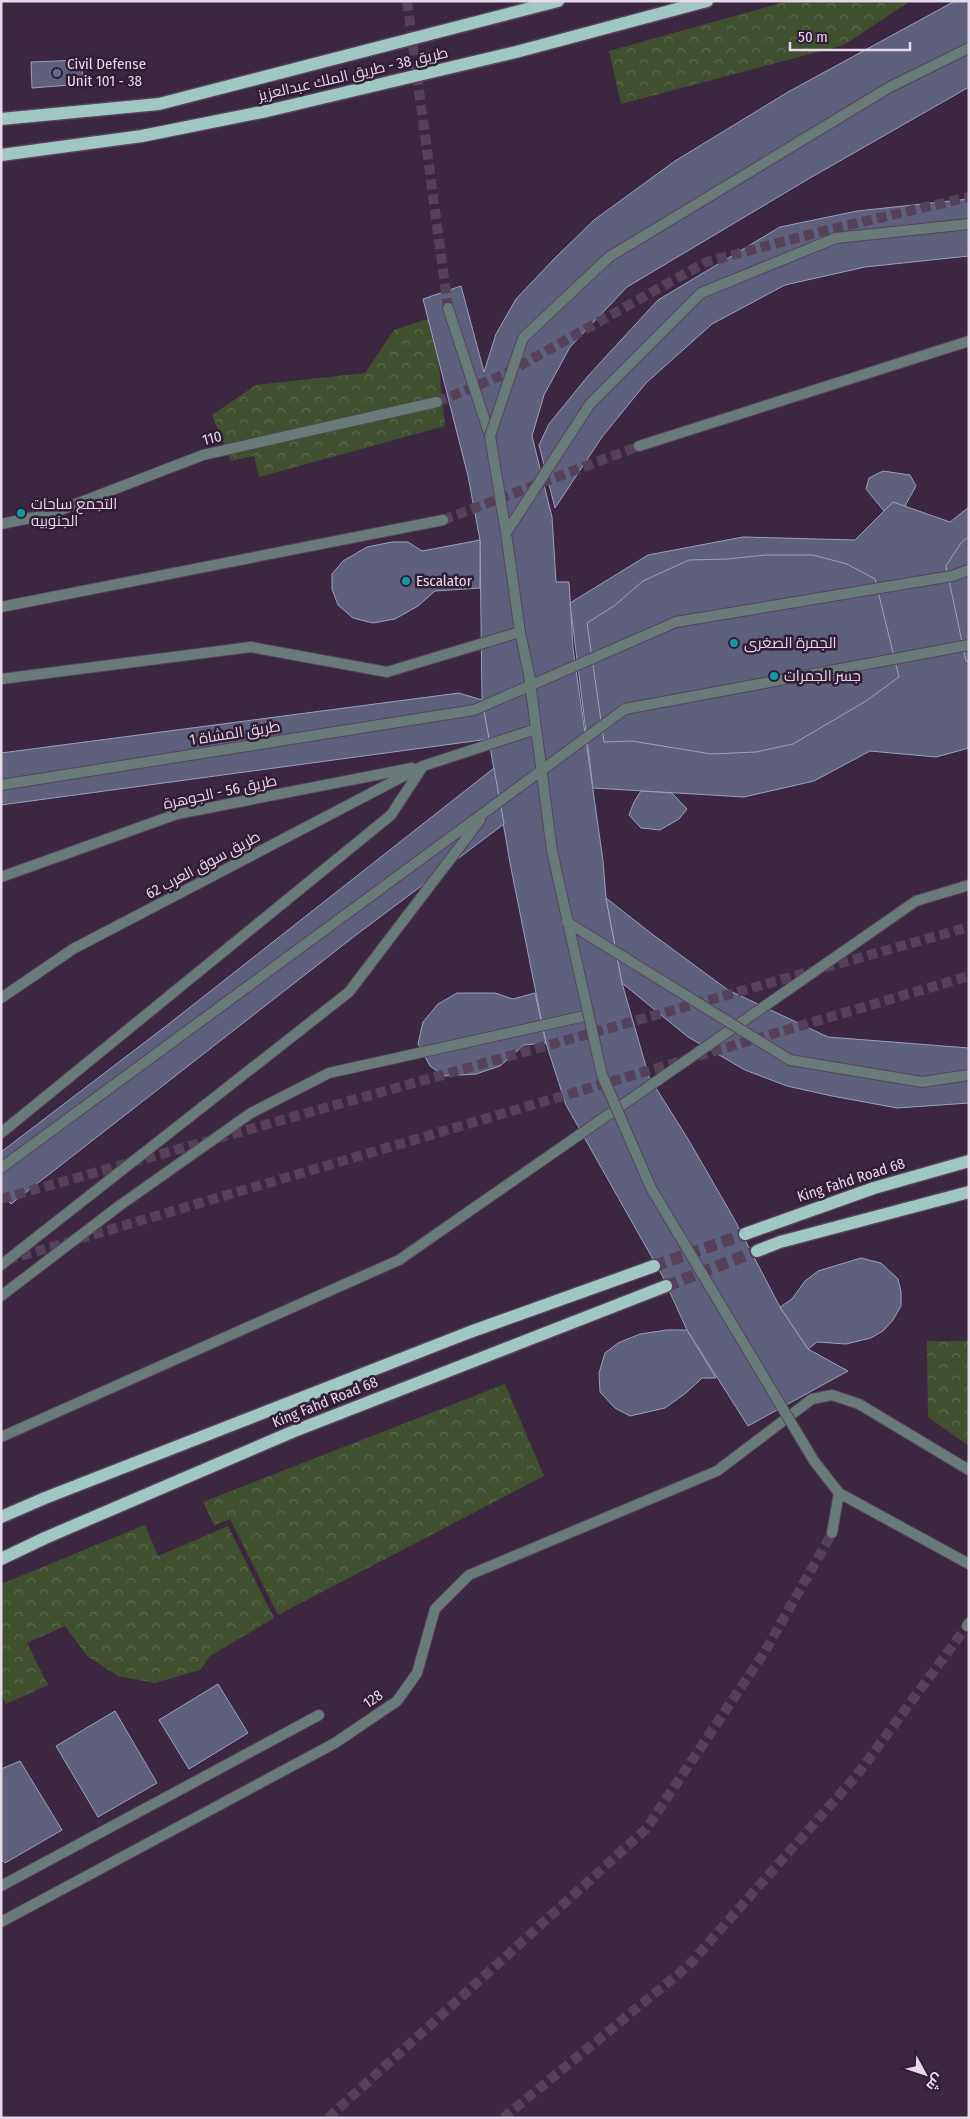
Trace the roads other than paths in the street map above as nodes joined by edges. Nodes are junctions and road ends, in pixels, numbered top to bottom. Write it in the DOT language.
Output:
graph roads {
  1 [pos="558,1"];
  2 [pos="707,1"];
  3 [pos="969,48"];
  4 [pos="1,119"];
  5 [pos="1,155"];
  6 [pos="969,224"];
  7 [pos="448,308"];
  8 [pos="969,341"];
  9 [pos="437,402"];
  10 [pos="490,436"];
  11 [pos="639,446"];
  12 [pos="443,520"];
  13 [pos="1,524"];
  14 [pos="506,533"];
  15 [pos="969,570"];
  16 [pos="1,607"];
  17 [pos="520,632"];
  18 [pos="969,644"];
  19 [pos="1,679"];
  20 [pos="536,730"];
  21 [pos="423,766"];
  22 [pos="1,784"];
  23 [pos="487,810"];
  24 [pos="1,877"];
  25 [pos="969,885"];
  26 [pos="568,922"];
  27 [pos="1,998"];
  28 [pos="589,1016"];
  29 [pos="969,1075"];
  30 [pos="1,1132"];
  31 [pos="969,1161"];
  32 [pos="1,1168"];
  33 [pos="969,1192"];
  34 [pos="745,1234"];
  35 [pos="757,1251"];
  36 [pos="1,1265"];
  37 [pos="654,1266"];
  38 [pos="666,1286"];
  39 [pos="1,1296"];
  40 [pos="1,1437"];
  41 [pos="969,1470"];
  42 [pos="839,1493"];
  43 [pos="1,1517"];
  44 [pos="832,1533"];
  45 [pos="1,1559"];
  46 [pos="969,1564"];
  47 [pos="319,1714"];
  48 [pos="1,1886"];
  49 [pos="1,1922"];
  1 -- 4 [label="main road, طريق 38 - طريق الملك عبدالعزيز"];
  2 -- 5 [label="main road, طريق 38 - طريق الملك عبدالعزيز"];
  3 -- 10 [label="street, bridge"];
  6 -- 14 [label="street, bridge"];
  7 -- 10 [label="street"];
  8 -- 11 [label="street"];
  9 -- 13 [label="street, 110"];
  10 -- 14 [label="street, bridge"];
  12 -- 16 [label="street"];
  14 -- 17 [label="street"];
  15 -- 22 [label="street, طريق المشاة 1"];
  17 -- 19 [label="street"];
  17 -- 20 [label="street"];
  18 -- 23 [label="street"];
  20 -- 21 [label="street"];
  20 -- 26 [label="street, bridge"];
  21 -- 24 [label="street, طريق 56 - الجوهرة"];
  21 -- 27 [label="street, طريق سوق العرب 62"];
  21 -- 30 [label="street"];
  23 -- 32 [label="street"];
  23 -- 36 [label="street"];
  25 -- 40 [label="street"];
  26 -- 28 [label="street, bridge"];
  26 -- 29 [label="street, bridge"];
  28 -- 39 [label="street"];
  28 -- 42 [label="street, bridge"];
  31 -- 34 [label="main road, King Fahd Road 68"];
  33 -- 35 [label="main road"];
  37 -- 43 [label="main road, King Fahd Road 68"];
  38 -- 45 [label="main road, King Fahd Road 68"];
  41 -- 49 [label="street, 128"];
  42 -- 44 [label="street"];
  42 -- 46 [label="street"];
  47 -- 48 [label="street"];
}
